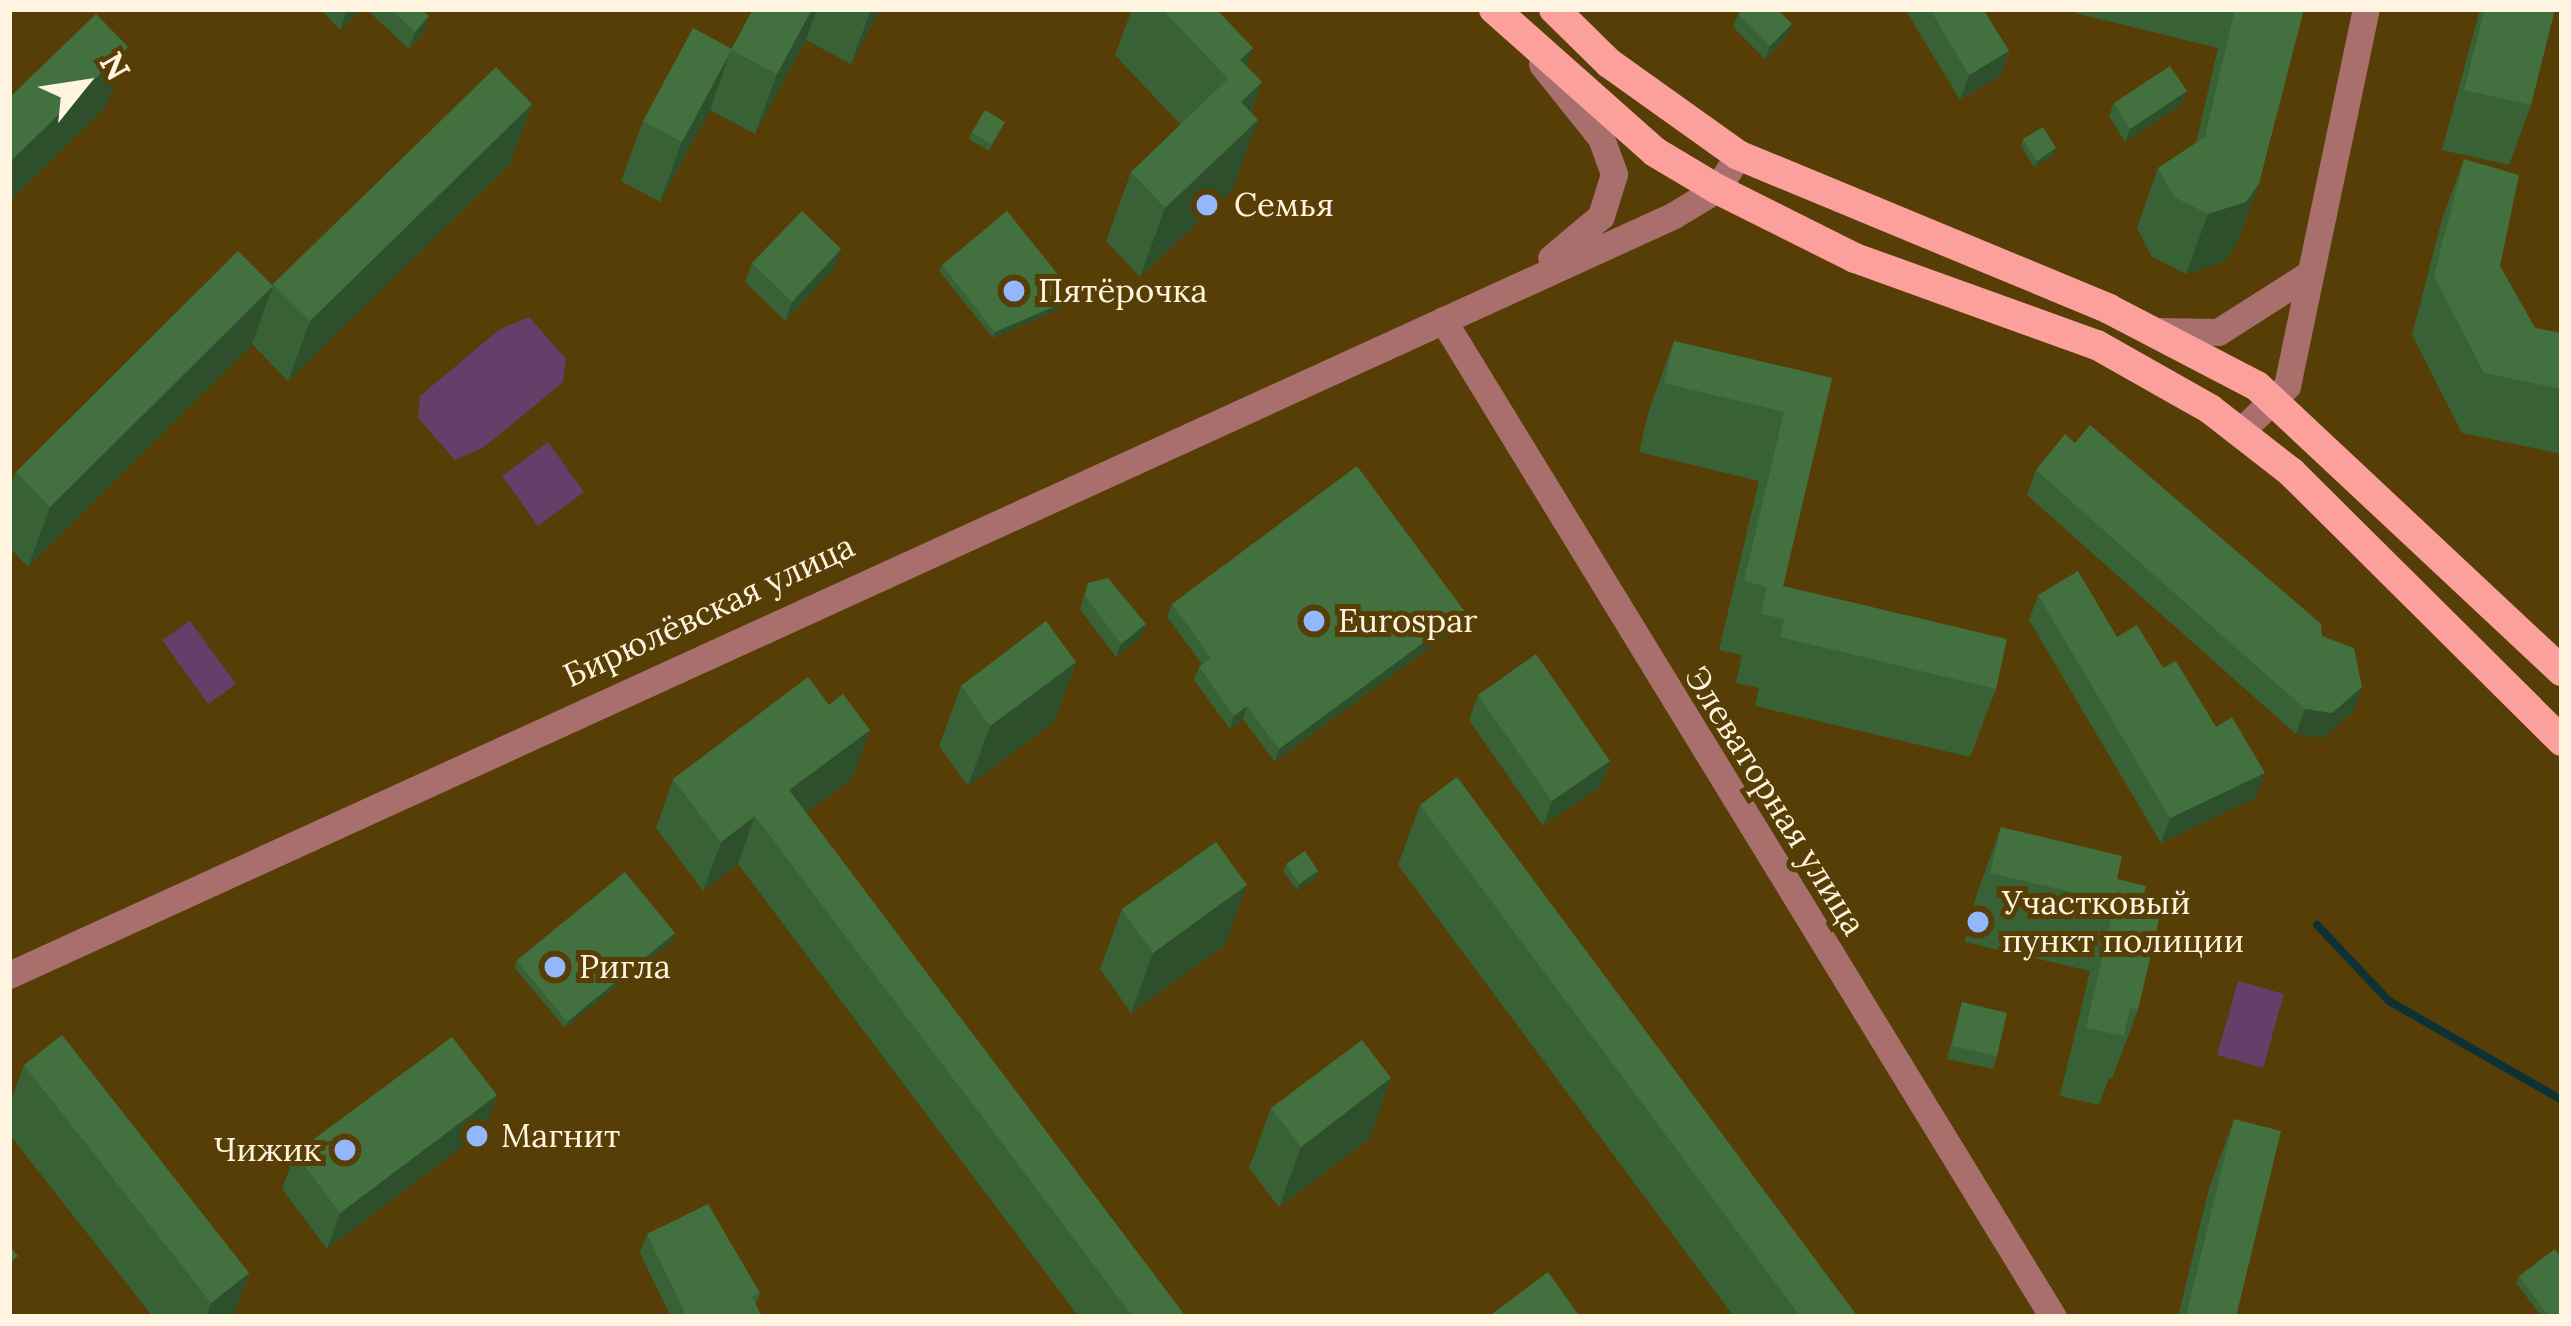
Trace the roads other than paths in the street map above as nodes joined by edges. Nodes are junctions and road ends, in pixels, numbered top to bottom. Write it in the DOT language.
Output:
graph roads {
  1 [pos="1494,9"];
  2 [pos="1554,9"];
  3 [pos="2366,9"];
  4 [pos="1517,32"];
  5 [pos="1738,154"];
  6 [pos="1717,189"];
  7 [pos="2309,274"];
  8 [pos="1515,286"];
  9 [pos="1443,320"];
  10 [pos="2154,331"];
  11 [pos="2276,399"];
  12 [pos="2242,430"];
  13 [pos="2562,671"];
  14 [pos="2562,741"];
  15 [pos="9,975"];
  16 [pos="2053,1317"];
  1 -- 4 [label="main road"];
  2 -- 5 [label="main road"];
  3 -- 7 [label="street"];
  4 -- 6 [label="main road"];
  4 -- 8 [label="street"];
  5 -- 6 [label="street"];
  5 -- 10 [label="main road"];
  6 -- 8 [label="street"];
  6 -- 12 [label="main road"];
  7 -- 10 [label="street"];
  7 -- 11 [label="street"];
  8 -- 9 [label="street, Бирюлёвская улица"];
  9 -- 15 [label="street, Бирюлёвская улица"];
  9 -- 16 [label="street, Элеваторная улица"];
  10 -- 11 [label="main road"];
  11 -- 12 [label="street"];
  11 -- 13 [label="main road"];
  12 -- 14 [label="main road"];
}
